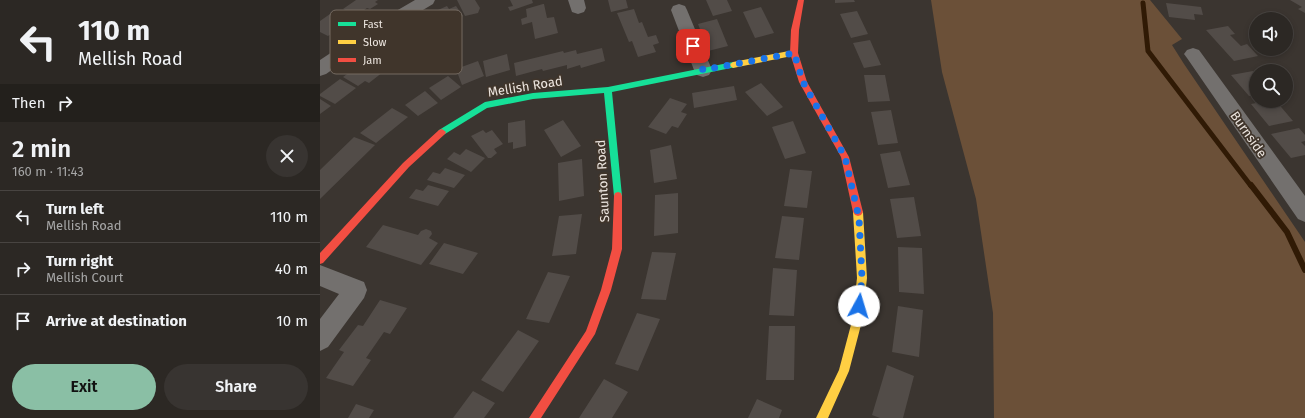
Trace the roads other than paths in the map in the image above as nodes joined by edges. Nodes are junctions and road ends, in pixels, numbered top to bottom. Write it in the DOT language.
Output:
graph roads {
  1 [pos="427,0"];
  2 [pos="801,0"];
  3 [pos="411,10"];
  4 [pos="678,10"];
  5 [pos="794,53"];
  6 [pos="1193,54"];
  7 [pos="330,62"];
  8 [pos="320,69"];
  9 [pos="703,70"];
  10 [pos="608,90"];
  11 [pos="1304,211"];
  12 [pos="320,260"];
  13 [pos="320,275"];
  14 [pos="320,339"];
  15 [pos="535,418"];
  16 [pos="822,418"];
  1 -- 3 [label="street"];
  2 -- 5 [label="street"];
  4 -- 9 [label="street"];
  5 -- 9 [label="street, Mellish Road"];
  5 -- 16 [label="street"];
  6 -- 11 [label="street, Burnside"];
  7 -- 8 [label="street"];
  9 -- 10 [label="street, Mellish Road"];
  10 -- 12 [label="street, Mellish Road"];
  10 -- 15 [label="street, Saunton Road"];
  13 -- 14 [label="street"];
}
